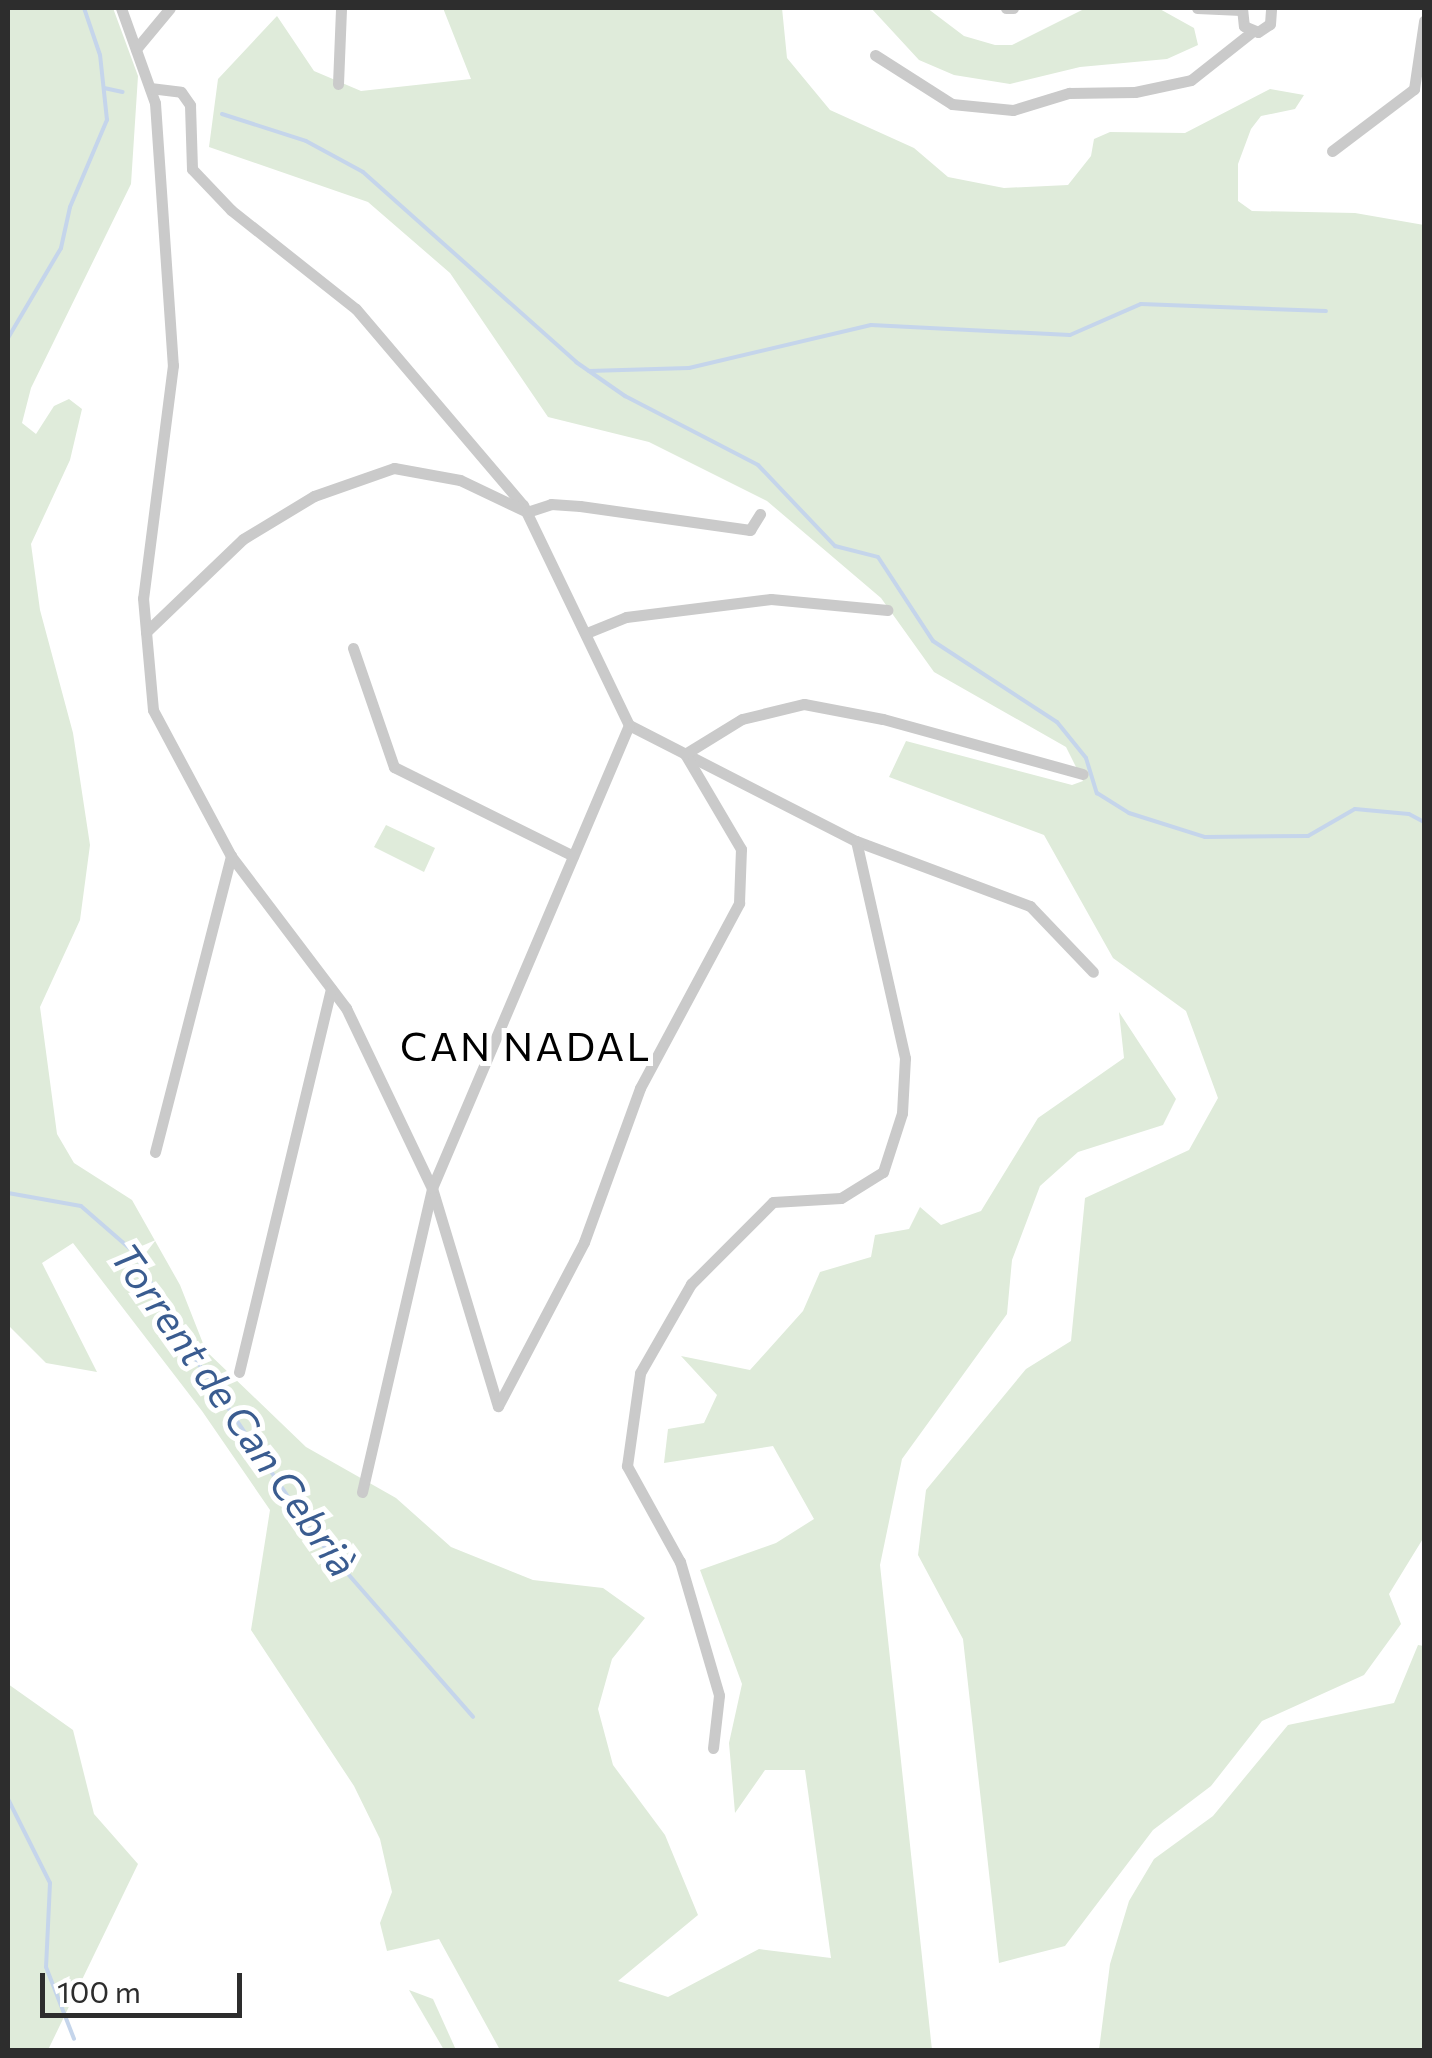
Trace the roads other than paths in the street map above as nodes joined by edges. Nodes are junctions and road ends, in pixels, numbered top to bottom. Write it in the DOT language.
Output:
graph roads {
  1 [pos="121,8"];
  2 [pos="170,8"];
  3 [pos="341,8"];
  4 [pos="1197,8"];
  5 [pos="1271,8"];
  6 [pos="1241,9"];
  7 [pos="1424,25"];
  8 [pos="1253,31"];
  9 [pos="136,49"];
  10 [pos="875,54"];
  11 [pos="338,84"];
  12 [pos="150,88"];
  13 [pos="1332,151"];
  14 [pos="527,512"];
  15 [pos="760,514"];
  16 [pos="888,610"];
  17 [pos="146,632"];
  18 [pos="589,632"];
  19 [pos="354,648"];
  20 [pos="629,726"];
  21 [pos="685,754"];
  22 [pos="1083,774"];
  23 [pos="856,841"];
  24 [pos="231,856"];
  25 [pos="572,856"];
  26 [pos="1093,972"];
  27 [pos="331,989"];
  28 [pos="155,1152"];
  29 [pos="432,1188"];
  30 [pos="239,1372"];
  31 [pos="362,1492"];
  32 [pos="713,1748"];
  1 -- 9 [label="street"];
  2 -- 9 [label="street"];
  3 -- 11 [label="street"];
  4 -- 6 [label="street"];
  5 -- 8 [label="street"];
  6 -- 8 [label="street"];
  7 -- 13 [label="street"];
  8 -- 10 [label="street"];
  9 -- 12 [label="street"];
  12 -- 14 [label="street"];
  12 -- 17 [label="street"];
  14 -- 15 [label="street"];
  14 -- 17 [label="street"];
  14 -- 18 [label="street"];
  16 -- 18 [label="street"];
  17 -- 24 [label="street"];
  18 -- 20 [label="street"];
  19 -- 25 [label="street"];
  20 -- 21 [label="street"];
  20 -- 25 [label="street"];
  21 -- 22 [label="street"];
  21 -- 23 [label="street"];
  21 -- 29 [label="street"];
  23 -- 26 [label="street"];
  23 -- 32 [label="street"];
  24 -- 27 [label="street"];
  24 -- 28 [label="street"];
  25 -- 29 [label="street"];
  27 -- 29 [label="street"];
  27 -- 30 [label="street"];
  29 -- 31 [label="street"];
}
